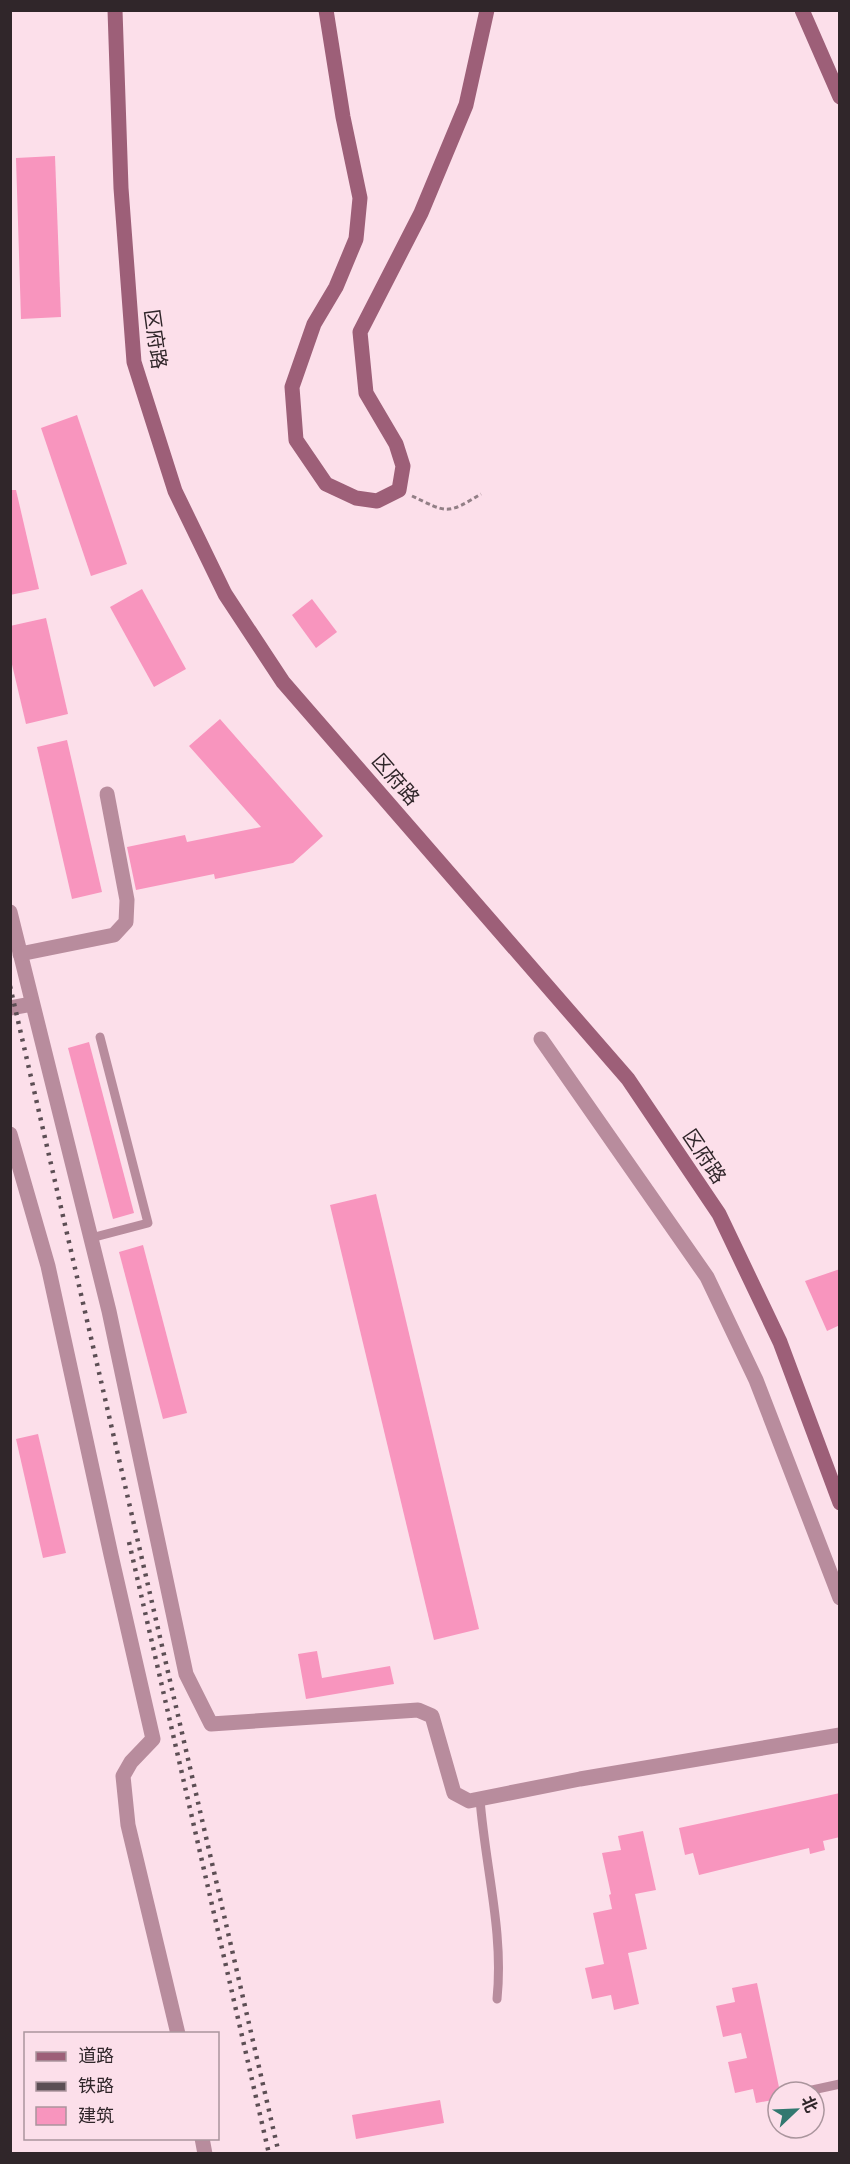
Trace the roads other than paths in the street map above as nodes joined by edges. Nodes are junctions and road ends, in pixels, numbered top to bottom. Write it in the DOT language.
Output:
graph roads {
  1 [pos="115,10"];
  2 [pos="326,10"];
  3 [pos="486,10"];
  4 [pos="802,10"];
  5 [pos="840,98"];
  6 [pos="107,794"];
  7 [pos="10,912"];
  8 [pos="20,954"];
  9 [pos="32,1004"];
  10 [pos="10,1008"];
  11 [pos="100,1037"];
  12 [pos="541,1039"];
  13 [pos="10,1134"];
  14 [pos="13,1151"];
  15 [pos="91,1238"];
  16 [pos="838,1495"];
  17 [pos="840,1598"];
  18 [pos="840,1735"];
  19 [pos="480,1799"];
  20 [pos="496,1999"];
  21 [pos="178,2032"];
  1 -- 16 [label="main road, 区府路"];
  2 -- 3 [label="main road"];
  4 -- 5 [label="main road"];
  6 -- 8 [label="street"];
  7 -- 8 [label="street"];
  8 -- 9 [label="street"];
  9 -- 10 [label="street"];
  9 -- 15 [label="street"];
  11 -- 15 [label="lane"];
  12 -- 17 [label="street"];
  13 -- 14 [label="street"];
  14 -- 21 [label="street"];
  15 -- 19 [label="street"];
  18 -- 19 [label="street"];
  19 -- 20 [label="lane"];
}
